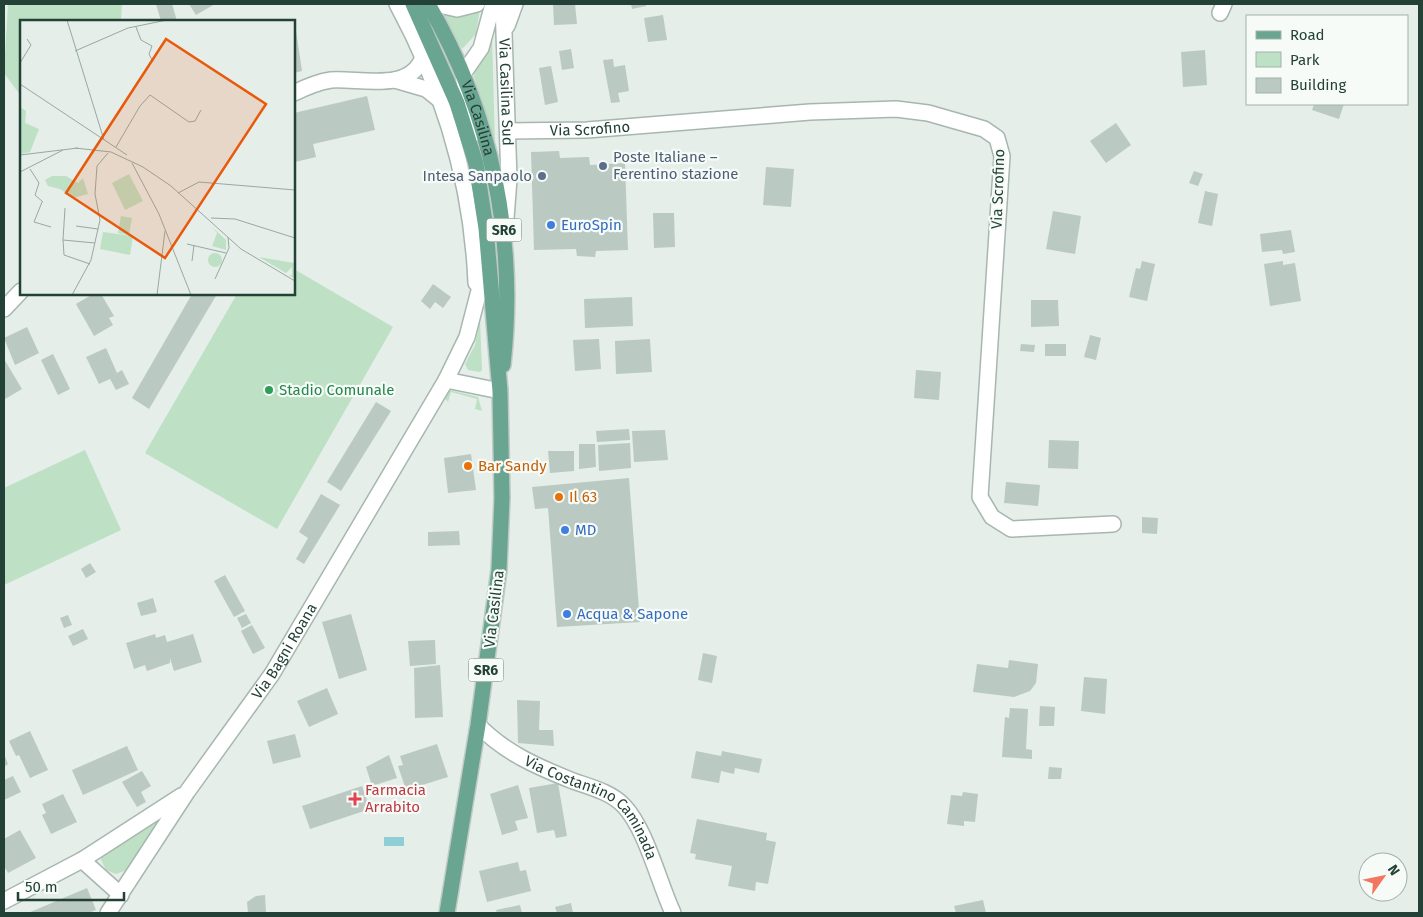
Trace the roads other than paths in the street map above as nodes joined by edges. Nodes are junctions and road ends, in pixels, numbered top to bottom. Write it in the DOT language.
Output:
graph roads {
  1 [pos="396,4"];
  2 [pos="413,4"];
  3 [pos="428,4"];
  4 [pos="435,4"];
  5 [pos="477,4"];
  6 [pos="493,4"];
  7 [pos="503,4"];
  8 [pos="515,4"];
  9 [pos="504,34"];
  10 [pos="423,57"];
  11 [pos="463,74"];
  12 [pos="393,80"];
  13 [pos="295,93"];
  14 [pos="442,103"];
  15 [pos="508,131"];
  16 [pos="476,164"];
  17 [pos="504,238"];
  18 [pos="489,254"];
  19 [pos="20,292"];
  20 [pos="477,297"];
  21 [pos="4,309"];
  22 [pos="446,380"];
  23 [pos="500,390"];
  24 [pos="1113,524"];
  25 [pos="478,725"];
  26 [pos="187,792"];
  27 [pos="82,860"];
  28 [pos="121,895"];
  29 [pos="4,901"];
  30 [pos="108,913"];
  31 [pos="447,913"];
  32 [pos="673,913"];
  1 -- 10 [label="street"];
  2 -- 16 [label="main road, Via Casilina / SR6"];
  3 -- 11 [label="main road, Via Casilina / SR6"];
  4 -- 5 [label="street"];
  6 -- 11 [label="street"];
  7 -- 9 [label="street, Via Casilina Sud"];
  8 -- 9 [label="street"];
  9 -- 15 [label="street, Via Casilina Sud"];
  10 -- 12 [label="street"];
  10 -- 14 [label="street"];
  11 -- 16 [label="street"];
  11 -- 17 [label="main road, Via Casilina / SR6"];
  12 -- 13 [label="street"];
  12 -- 14 [label="street"];
  14 -- 20 [label="street"];
  15 -- 17 [label="street, Via Casilina Sud"];
  15 -- 24 [label="street, Via Scrofino"];
  16 -- 18 [label="main road, Via Casilina / SR6"];
  17 -- 23 [label="main road, Via Casilina / SR6"];
  18 -- 20 [label="street, Via Bagni Roana"];
  18 -- 23 [label="main road, Via Casilina / SR6"];
  19 -- 21 [label="street"];
  20 -- 22 [label="street, Via Bagni Roana"];
  22 -- 23 [label="street"];
  22 -- 26 [label="street, Via Bagni Roana"];
  23 -- 25 [label="main road, Via Casilina / SR6"];
  25 -- 31 [label="main road, Via Casilina / SR6"];
  25 -- 32 [label="street, Via Costantino Caminada"];
  26 -- 27 [label="street"];
  26 -- 28 [label="street, Via Bagni Roana"];
  27 -- 28 [label="street"];
  27 -- 29 [label="street"];
  28 -- 30 [label="street, Via Bagni Roana"];
}
